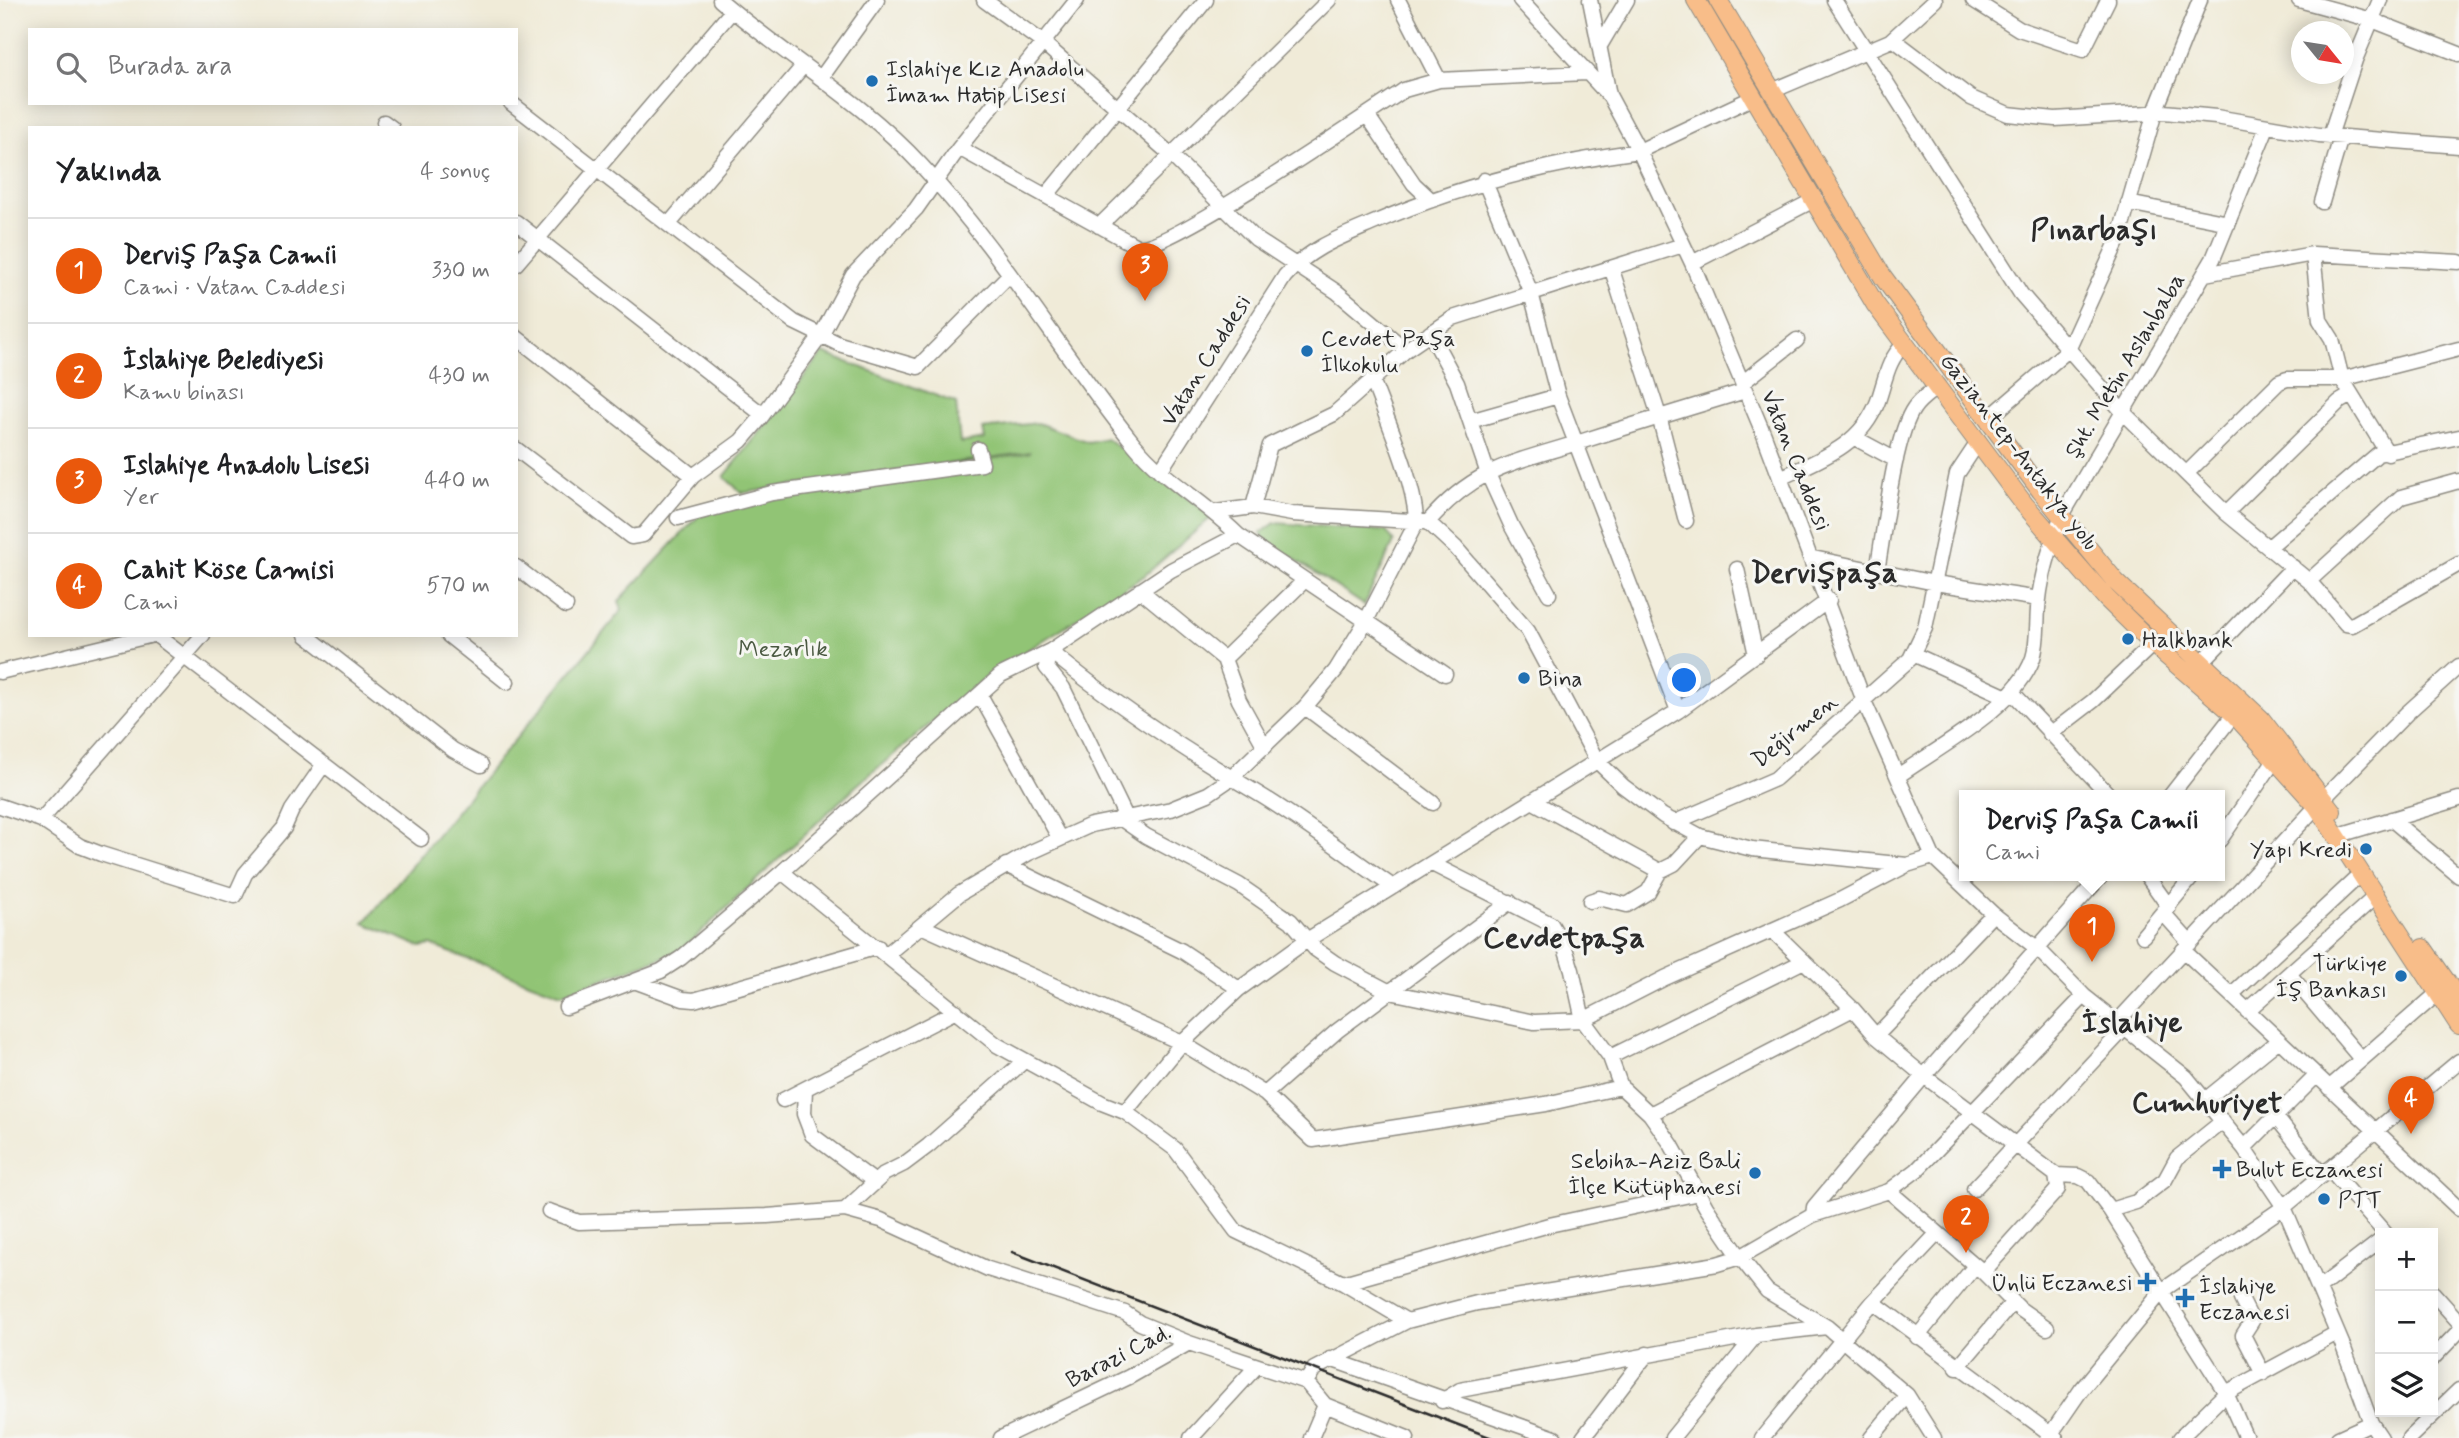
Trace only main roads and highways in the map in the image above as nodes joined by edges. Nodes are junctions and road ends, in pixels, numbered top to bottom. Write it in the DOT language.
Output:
graph roads {
  1 [pos="1696,0"];
  2 [pos="1718,0"];
  3 [pos="2321,802"];
  4 [pos="2459,1000"];
  5 [pos="2459,1025"];
  1 -- 3 [label="main road, Gaziantep-Antakya yolu"];
  2 -- 3 [label="main road, Gaziantep-Antakya yolu"];
  3 -- 4 [label="main road, Gaziantep-Antakya yolu"];
  3 -- 5 [label="main road, Gaziantep-Antakya yolu"];
}
